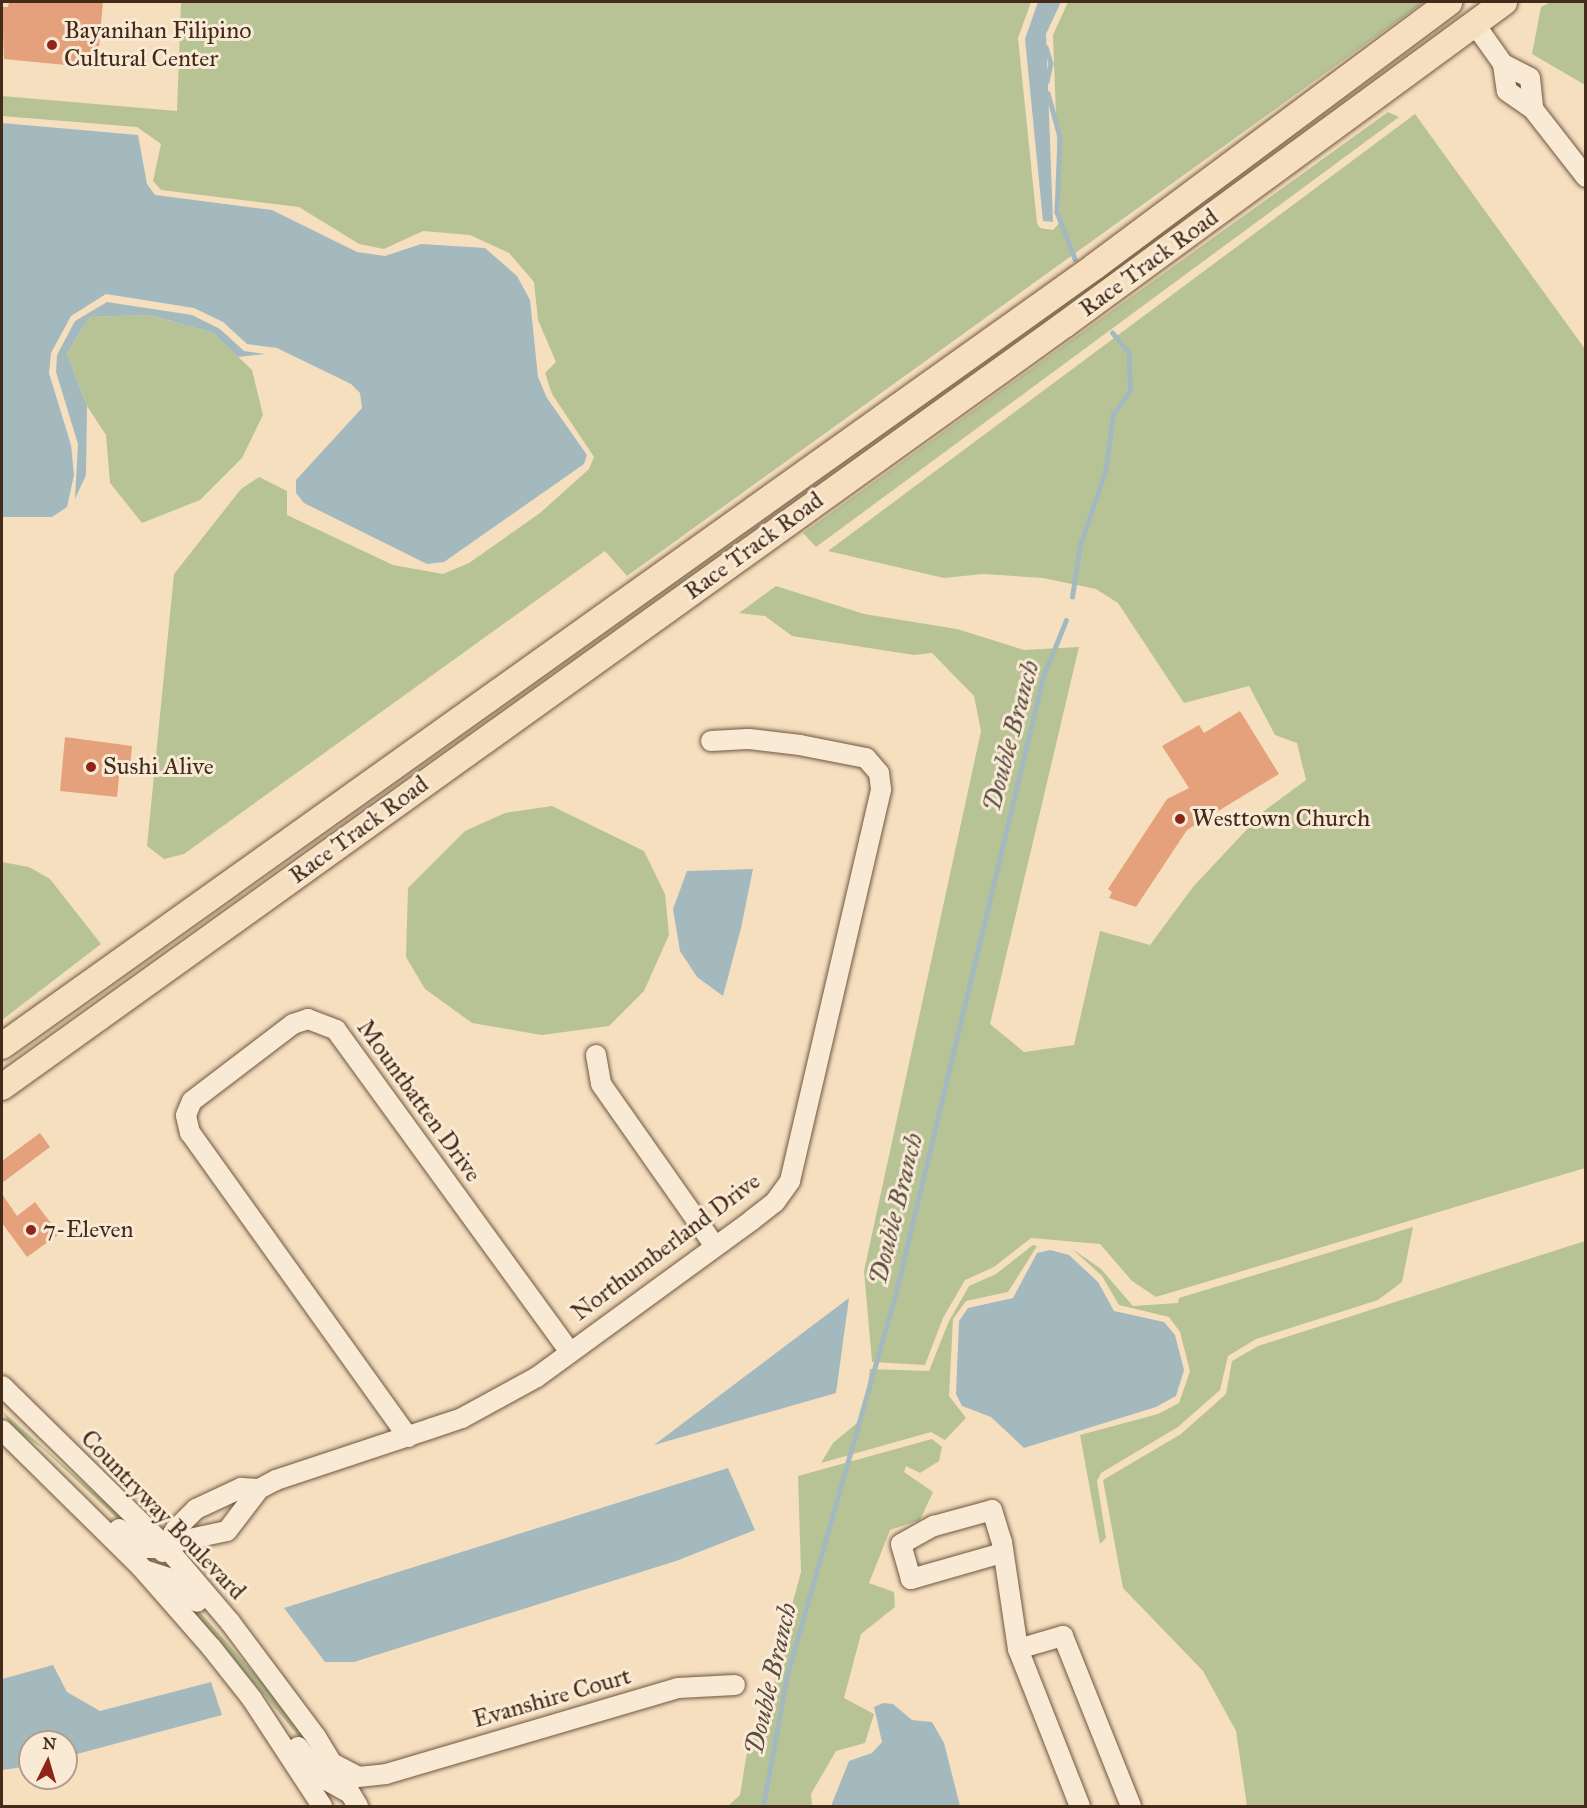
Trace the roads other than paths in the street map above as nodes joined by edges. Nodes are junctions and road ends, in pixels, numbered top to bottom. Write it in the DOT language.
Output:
graph roads {
  1 [pos="1449,2"];
  2 [pos="1504,2"];
  3 [pos="1474,24"];
  4 [pos="1586,177"];
  5 [pos="1186,199"];
  6 [pos="1204,223"];
  7 [pos="752,509"];
  8 [pos="772,533"];
  9 [pos="711,741"];
  10 [pos="127,953"];
  11 [pos="180,958"];
  12 [pos="2,1046"];
  13 [pos="59,1046"];
  14 [pos="596,1055"];
  15 [pos="2,1087"];
  16 [pos="714,1245"];
  17 [pos="569,1351"];
  18 [pos="2,1386"];
  19 [pos="3,1432"];
  20 [pos="408,1437"];
  21 [pos="259,1489"];
  22 [pos="169,1546"];
  23 [pos="1002,1553"];
  24 [pos="144,1570"];
  25 [pos="1018,1648"];
  26 [pos="240,1684"];
  27 [pos="735,1685"];
  28 [pos="295,1707"];
  29 [pos="332,1763"];
  30 [pos="383,1775"];
  31 [pos="353,1803"];
  32 [pos="322,1806"];
  33 [pos="1080,1806"];
  34 [pos="1131,1806"];
  1 -- 5 [label="main road, Race Track Road"];
  2 -- 3 [label="main road, Race Track Road"];
  3 -- 4 [label="street"];
  3 -- 6 [label="main road, Race Track Road"];
  5 -- 6 [label="main road"];
  5 -- 7 [label="main road, Race Track Road"];
  6 -- 8 [label="main road, Race Track Road"];
  7 -- 8 [label="main road"];
  7 -- 10 [label="main road, Race Track Road"];
  8 -- 11 [label="main road, Race Track Road"];
  9 -- 16 [label="street, Northumberland Drive"];
  10 -- 11 [label="main road"];
  10 -- 12 [label="main road, Race Track Road"];
  10 -- 13 [label="main road"];
  11 -- 13 [label="main road, Race Track Road"];
  13 -- 15 [label="main road, Race Track Road"];
  14 -- 16 [label="street"];
  16 -- 17 [label="street, Northumberland Drive"];
  17 -- 20 [label="street, Northumberland Drive"];
  17 -- 20 [label="street, Mountbatten Drive"];
  18 -- 22 [label="street, Countryway Boulevard"];
  19 -- 22 [label="street"];
  19 -- 24 [label="street"];
  20 -- 21 [label="street, Northumberland Drive"];
  21 -- 22 [label="street"];
  21 -- 22 [label="street, Northumberland Drive"];
  22 -- 24 [label="street, Northumberland Drive"];
  22 -- 28 [label="street, Countryway Boulevard"];
  23 -- 23 [label="street"];
  23 -- 25 [label="street"];
  24 -- 26 [label="street"];
  24 -- 28 [label="street"];
  25 -- 33 [label="street"];
  25 -- 34 [label="street"];
  26 -- 31 [label="street"];
  26 -- 32 [label="street"];
  27 -- 30 [label="street, Evanshire Court"];
  28 -- 29 [label="street, Countryway Boulevard"];
  29 -- 30 [label="street, Evanshire Court"];
  29 -- 31 [label="street, Countryway Boulevard"];
  30 -- 31 [label="street, Evanshire Court"];
}
